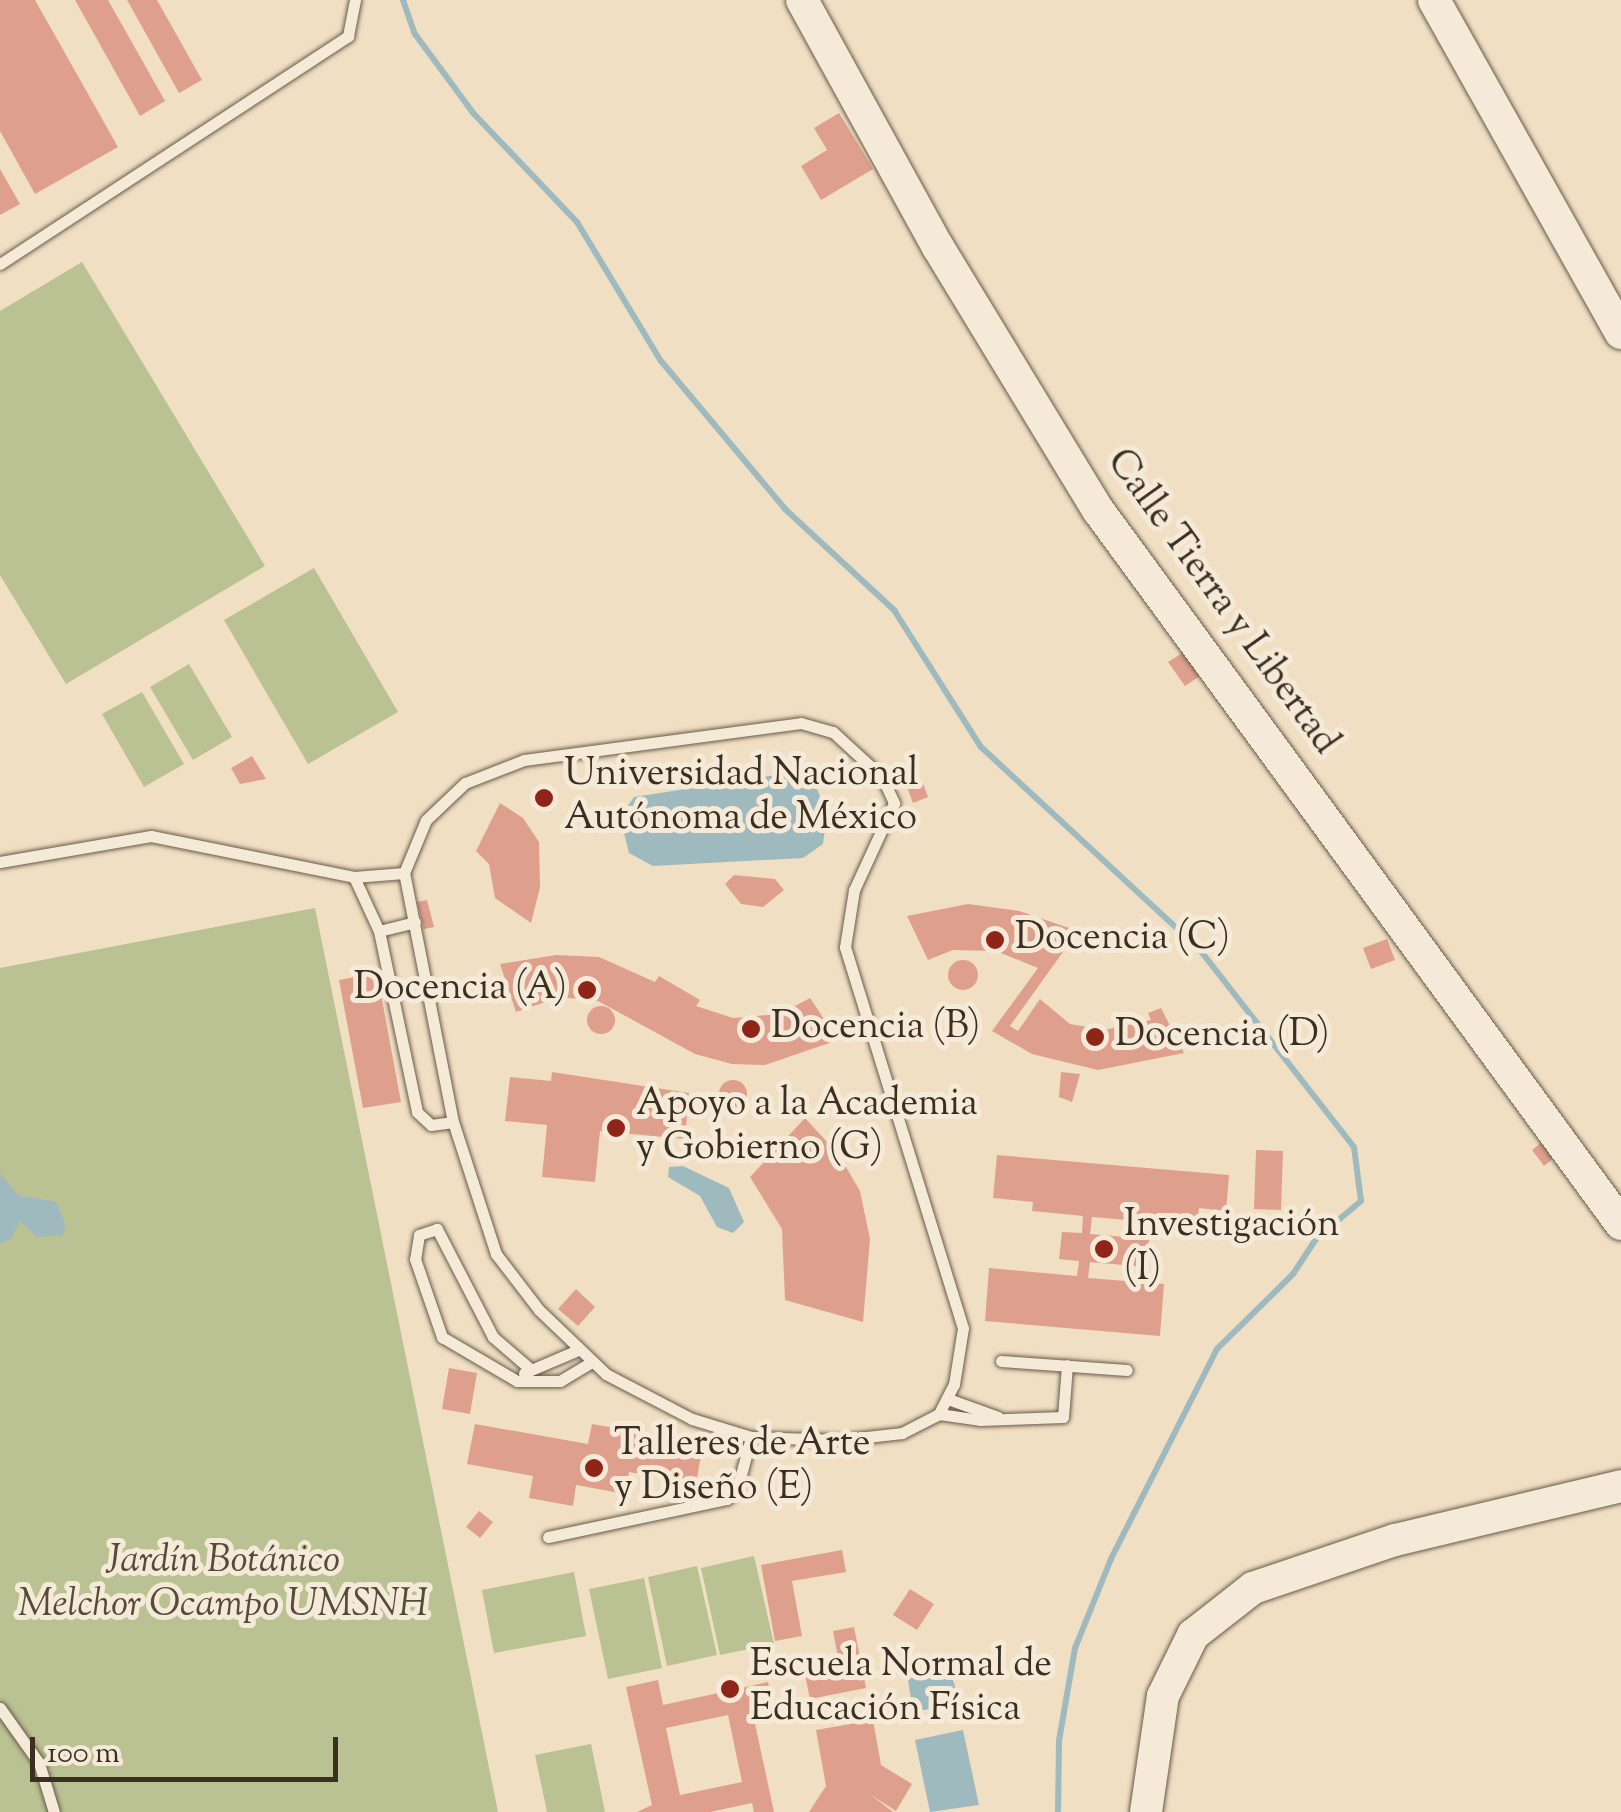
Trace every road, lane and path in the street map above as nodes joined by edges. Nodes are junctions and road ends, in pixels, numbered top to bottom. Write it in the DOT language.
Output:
graph roads {
  1 [pos="355,0"];
  2 [pos="802,0"];
  3 [pos="1434,0"];
  4 [pos="0,264"];
  5 [pos="1621,333"];
  6 [pos="0,862"];
  7 [pos="404,873"];
  8 [pos="354,877"];
  9 [pos="414,922"];
  10 [pos="379,931"];
  11 [pos="453,1122"];
  12 [pos="1621,1224"];
  13 [pos="578,1350"];
  14 [pos="1001,1361"];
  15 [pos="590,1363"];
  16 [pos="1067,1365"];
  17 [pos="529,1368"];
  18 [pos="1127,1370"];
  19 [pos="517,1380"];
  20 [pos="948,1399"];
  21 [pos="939,1414"];
  22 [pos="998,1418"];
  23 [pos="751,1436"];
  24 [pos="1621,1486"];
  25 [pos="1621,1502"];
  26 [pos="548,1537"];
  27 [pos="1280,1585"];
  28 [pos="0,1708"];
  29 [pos="54,1812"];
  30 [pos="1146,1812"];
  31 [pos="1158,1812"];
  1 -- 4 [label="lane"];
  2 -- 12 [label="street, Calle Tierra y Libertad"];
  3 -- 5 [label="street"];
  6 -- 8 [label="lane"];
  7 -- 8 [label="lane"];
  7 -- 9 [label="lane"];
  7 -- 20 [label="lane"];
  8 -- 10 [label="lane"];
  9 -- 10 [label="lane"];
  9 -- 11 [label="lane"];
  10 -- 11 [label="lane"];
  11 -- 13 [label="lane"];
  13 -- 15 [label="lane"];
  13 -- 17 [label="lane"];
  14 -- 16 [label="lane"];
  15 -- 19 [label="lane"];
  15 -- 23 [label="lane"];
  16 -- 18 [label="lane"];
  16 -- 22 [label="lane"];
  17 -- 19 [label="lane"];
  17 -- 19 [label="lane"];
  20 -- 21 [label="lane"];
  20 -- 22 [label="lane"];
  21 -- 22 [label="lane"];
  21 -- 23 [label="lane"];
  23 -- 26 [label="lane"];
  24 -- 27 [label="street"];
  25 -- 27 [label="street"];
  27 -- 30 [label="street"];
  27 -- 31 [label="street"];
  28 -- 29 [label="lane"];
}
